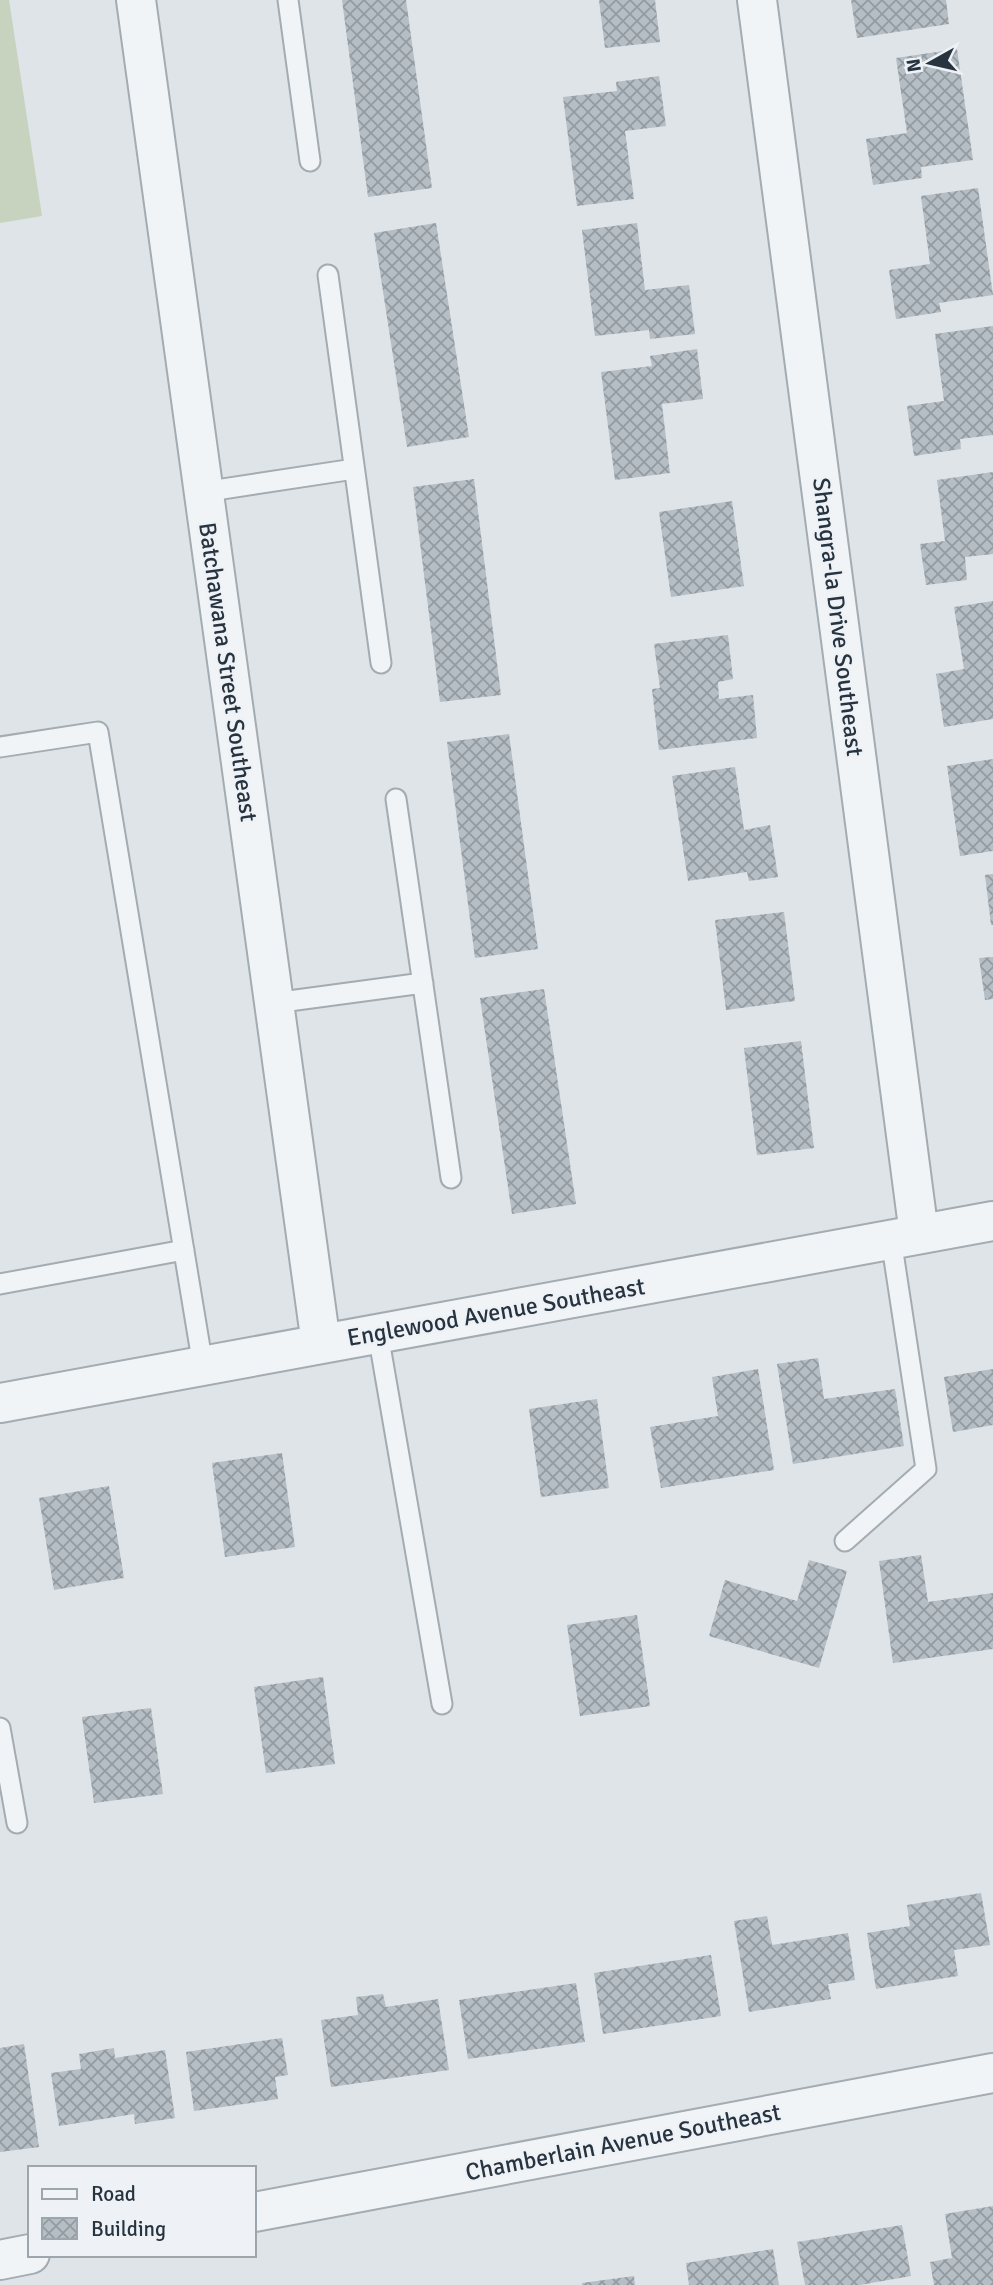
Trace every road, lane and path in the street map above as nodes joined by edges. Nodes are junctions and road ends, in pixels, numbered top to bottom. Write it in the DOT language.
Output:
graph roads {
  1 [pos="136,0"];
  2 [pos="288,0"];
  3 [pos="757,0"];
  4 [pos="310,161"];
  5 [pos="328,275"];
  6 [pos="354,469"];
  7 [pos="203,492"];
  8 [pos="381,663"];
  9 [pos="0,747"];
  10 [pos="396,799"];
  11 [pos="423,983"];
  12 [pos="274,1003"];
  13 [pos="451,1178"];
  14 [pos="993,1221"];
  15 [pos="905,1237"];
  16 [pos="184,1250"];
  17 [pos="0,1284"];
  18 [pos="378,1334"];
  19 [pos="321,1344"];
  20 [pos="203,1366"];
  21 [pos="0,1403"];
  22 [pos="845,1541"];
  23 [pos="442,1704"];
  24 [pos="0,1728"];
  25 [pos="17,1823"];
  26 [pos="993,2073"];
  27 [pos="256,2212"];
  28 [pos="28,2254"];
  29 [pos="0,2260"];
  1 -- 7 [label="street, Batchawana Street Southeast"];
  2 -- 4 [label="lane"];
  3 -- 15 [label="street, Shangra-la Drive Southeast"];
  5 -- 6 [label="lane"];
  6 -- 7 [label="lane"];
  6 -- 8 [label="lane"];
  7 -- 12 [label="street, Batchawana Street Southeast"];
  9 -- 16 [label="lane"];
  10 -- 11 [label="lane"];
  11 -- 12 [label="lane"];
  11 -- 13 [label="lane"];
  12 -- 19 [label="street, Batchawana Street Southeast"];
  14 -- 15 [label="street, Englewood Avenue Southeast"];
  15 -- 18 [label="street, Englewood Avenue Southeast"];
  15 -- 22 [label="lane"];
  16 -- 17 [label="lane"];
  16 -- 20 [label="lane"];
  18 -- 19 [label="street, Englewood Avenue Southeast"];
  18 -- 23 [label="lane"];
  19 -- 20 [label="street, Englewood Avenue Southeast"];
  20 -- 21 [label="street, Englewood Avenue Southeast"];
  24 -- 25 [label="lane"];
  26 -- 27 [label="street, Chamberlain Avenue Southeast"];
  28 -- 29 [label="street"];
}
